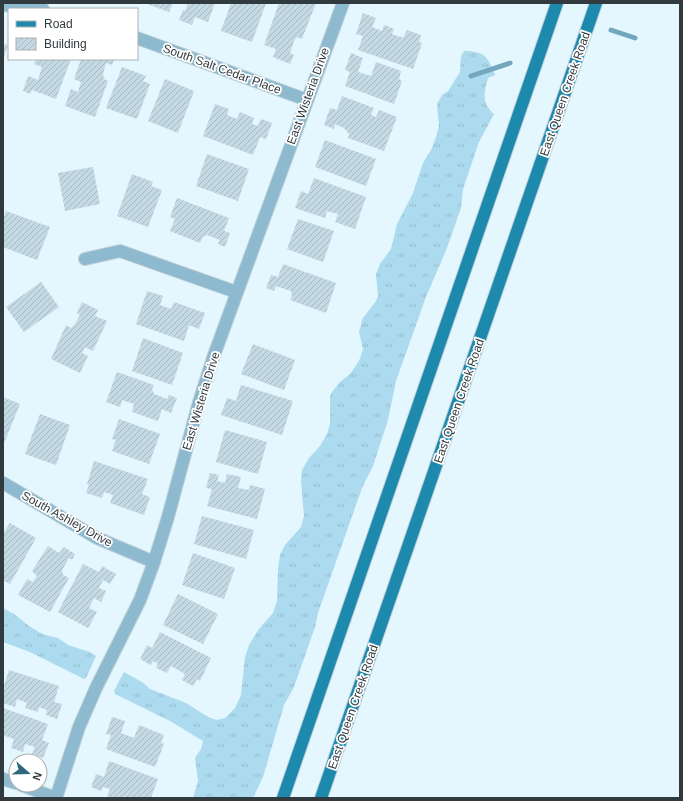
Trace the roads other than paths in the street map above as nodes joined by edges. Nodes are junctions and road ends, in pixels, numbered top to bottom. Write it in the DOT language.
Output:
graph roads {
  1 [pos="343,3"];
  2 [pos="557,3"];
  3 [pos="596,3"];
  4 [pos="3,4"];
  5 [pos="35,8"];
  6 [pos="138,38"];
  7 [pos="307,100"];
  8 [pos="85,259"];
  9 [pos="236,292"];
  10 [pos="3,483"];
  11 [pos="154,562"];
  12 [pos="43,793"];
  13 [pos="56,798"];
  14 [pos="283,798"];
  15 [pos="321,798"];
  1 -- 7 [label="street, East Wisteria Drive"];
  2 -- 14 [label="main road"];
  3 -- 15 [label="main road, East Queen Creek Road"];
  4 -- 5 [label="street"];
  6 -- 7 [label="street, South Salt Cedar Place"];
  7 -- 9 [label="street, East Wisteria Drive"];
  8 -- 9 [label="street"];
  9 -- 11 [label="street, East Wisteria Drive"];
  10 -- 11 [label="street, South Ashley Drive"];
  11 -- 13 [label="street, East Wisteria Drive"];
  12 -- 13 [label="street"];
}
